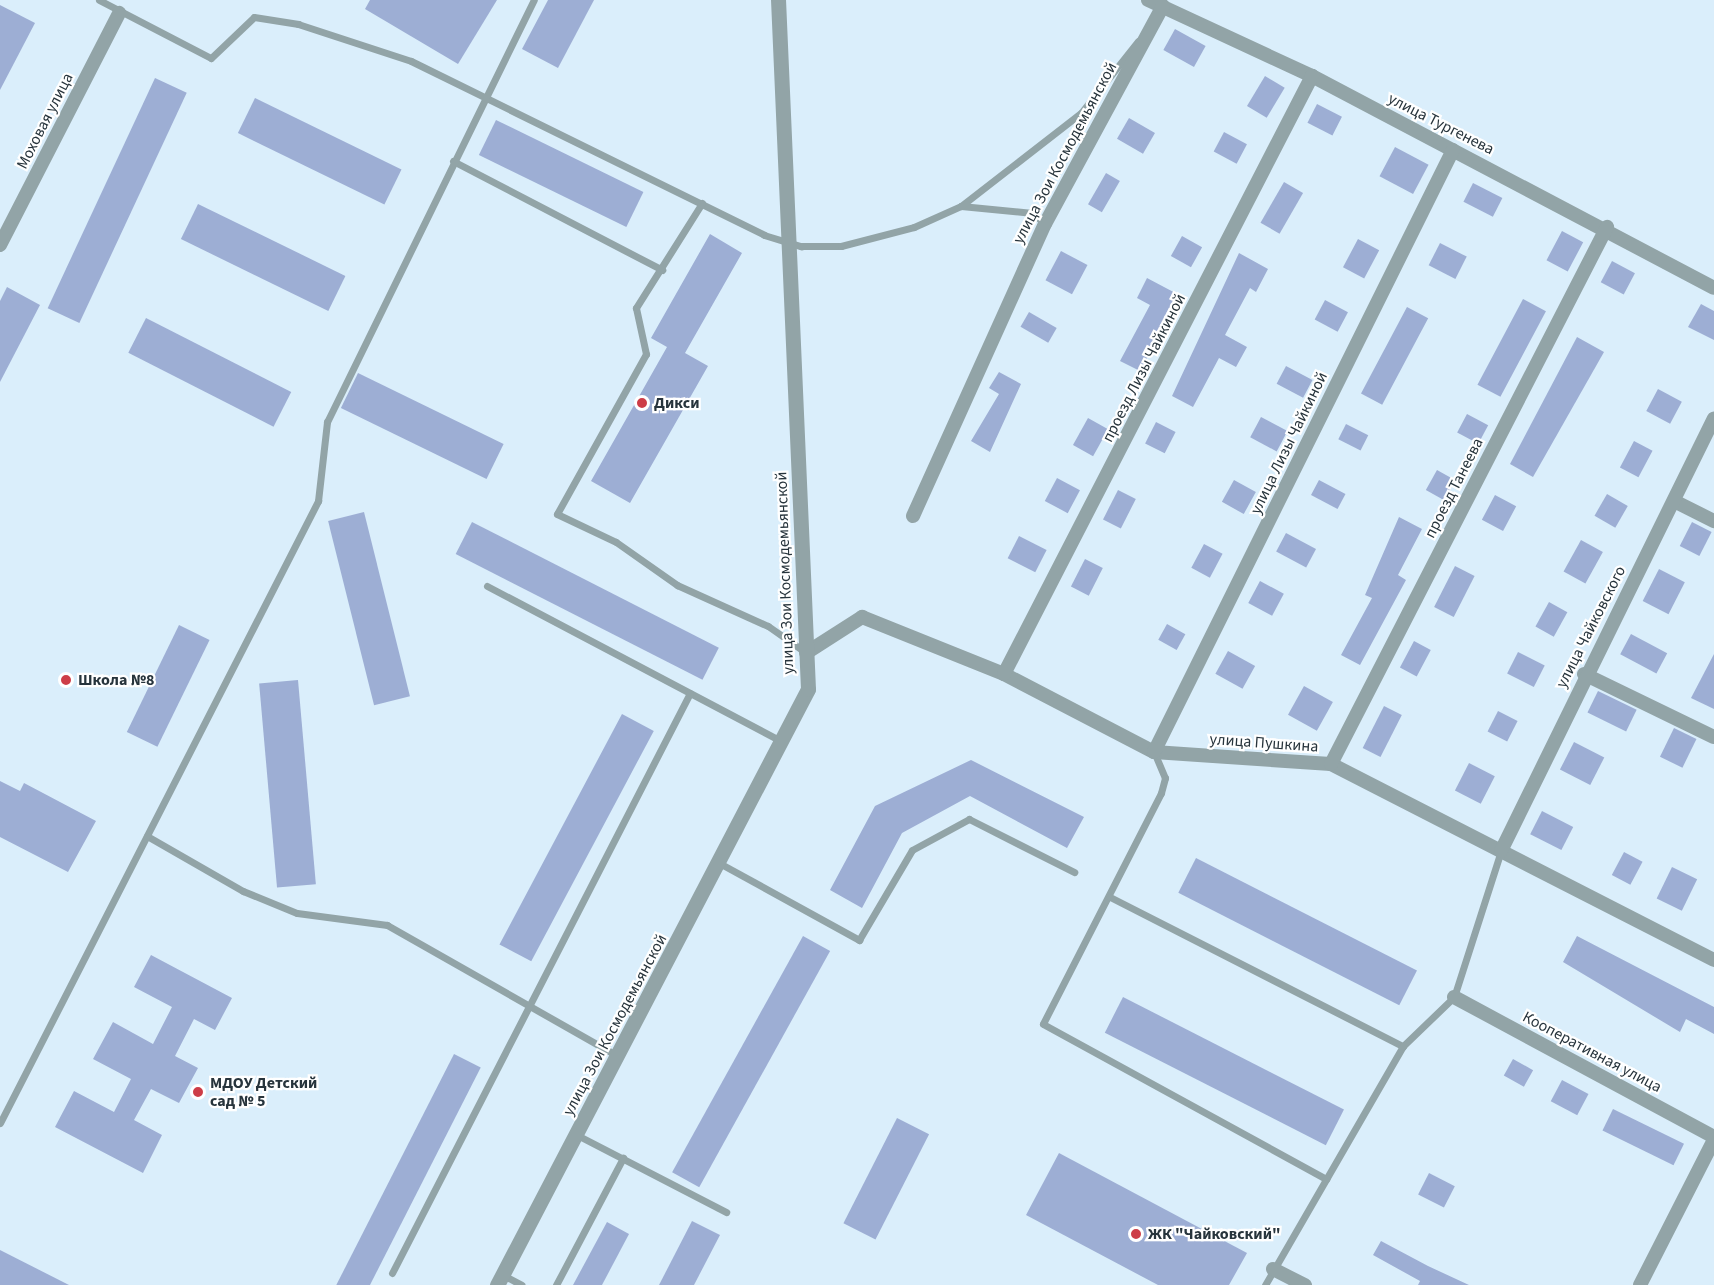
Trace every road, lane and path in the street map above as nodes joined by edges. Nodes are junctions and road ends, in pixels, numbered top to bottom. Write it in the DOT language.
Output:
graph roads {
  1 [pos="99,0"];
  2 [pos="534,0"];
  3 [pos="778,0"];
  4 [pos="1148,0"];
  5 [pos="1167,3"];
  6 [pos="119,13"];
  7 [pos="1312,76"];
  8 [pos="485,95"];
  9 [pos="1453,150"];
  10 [pos="453,160"];
  11 [pos="702,203"];
  12 [pos="961,206"];
  13 [pos="1045,224"];
  14 [pos="1607,227"];
  15 [pos="788,240"];
  16 [pos="0,245"];
  17 [pos="662,270"];
  18 [pos="1714,288"];
  19 [pos="1714,419"];
  20 [pos="1674,501"];
  21 [pos="913,516"];
  22 [pos="1714,522"];
  23 [pos="487,586"];
  24 [pos="806,652"];
  25 [pos="1004,674"];
  26 [pos="1584,674"];
  27 [pos="690,693"];
  28 [pos="1714,737"];
  29 [pos="783,742"];
  30 [pos="1154,752"];
  31 [pos="1331,764"];
  32 [pos="147,836"];
  33 [pos="1501,851"];
  34 [pos="721,864"];
  35 [pos="1074,872"];
  36 [pos="1110,897"];
  37 [pos="1714,960"];
  38 [pos="1454,997"];
  39 [pos="531,1007"];
  40 [pos="1402,1046"];
  41 [pos="619,1057"];
  42 [pos="0,1123"];
  43 [pos="577,1135"];
  44 [pos="1714,1139"];
  45 [pos="623,1158"];
  46 [pos="1326,1179"];
  47 [pos="726,1212"];
  48 [pos="1273,1269"];
  49 [pos="393,1274"];
  50 [pos="500,1280"];
  51 [pos="522,1285"];
  52 [pos="556,1285"];
  53 [pos="1265,1285"];
  54 [pos="1305,1285"];
  55 [pos="1640,1285"];
  1 -- 6 [label="lane"];
  2 -- 8 [label="lane"];
  3 -- 15 [label="street, улица Зои Космодемьянской"];
  4 -- 5 [label="street, улица Тургенева"];
  5 -- 7 [label="street, улица Тургенева"];
  5 -- 12 [label="lane"];
  5 -- 13 [label="street, улица Зои Космодемьянской"];
  6 -- 8 [label="lane"];
  6 -- 16 [label="street, Моховая улица"];
  7 -- 9 [label="street, улица Тургенева"];
  7 -- 25 [label="street, проезд Лизы Чайкиной"];
  8 -- 10 [label="lane"];
  8 -- 11 [label="lane"];
  9 -- 14 [label="street, улица Тургенева"];
  9 -- 30 [label="street, улица Лизы Чайкиной"];
  10 -- 17 [label="lane"];
  10 -- 32 [label="lane"];
  11 -- 15 [label="lane"];
  11 -- 17 [label="lane"];
  12 -- 13 [label="lane"];
  12 -- 15 [label="lane"];
  13 -- 21 [label="street, улица Зои Космодемьянской"];
  14 -- 18 [label="street, улица Тургенева"];
  14 -- 31 [label="street, проезд Танеева"];
  15 -- 24 [label="street, улица Зои Космодемьянской"];
  17 -- 24 [label="lane"];
  19 -- 20 [label="street, улица Чайковского"];
  20 -- 22 [label="street"];
  20 -- 26 [label="street, улица Чайковского"];
  23 -- 27 [label="lane"];
  24 -- 25 [label="street, улица Пушкина"];
  24 -- 29 [label="street, улица Зои Космодемьянской"];
  25 -- 30 [label="street, улица Пушкина"];
  26 -- 28 [label="street"];
  26 -- 33 [label="street, улица Чайковского"];
  27 -- 29 [label="lane"];
  27 -- 39 [label="lane"];
  29 -- 34 [label="street, улица Зои Космодемьянской"];
  30 -- 31 [label="street, улица Пушкина"];
  30 -- 36 [label="lane"];
  31 -- 33 [label="street, улица Пушкина"];
  32 -- 39 [label="lane"];
  32 -- 42 [label="lane"];
  33 -- 37 [label="street, улица Пушкина"];
  33 -- 38 [label="lane"];
  34 -- 35 [label="lane"];
  34 -- 41 [label="street, улица Зои Космодемьянской"];
  36 -- 40 [label="lane"];
  36 -- 46 [label="lane"];
  38 -- 40 [label="lane"];
  38 -- 44 [label="street, Кооперативная улица"];
  39 -- 41 [label="lane"];
  39 -- 49 [label="lane"];
  40 -- 46 [label="lane"];
  41 -- 43 [label="street, улица Зои Космодемьянской"];
  43 -- 45 [label="lane"];
  43 -- 50 [label="street, улица Зои Космодемьянской"];
  44 -- 55 [label="street"];
  45 -- 47 [label="lane"];
  45 -- 52 [label="lane"];
  46 -- 48 [label="lane"];
  48 -- 53 [label="lane"];
  48 -- 54 [label="street"];
  50 -- 51 [label="lane"];
}
